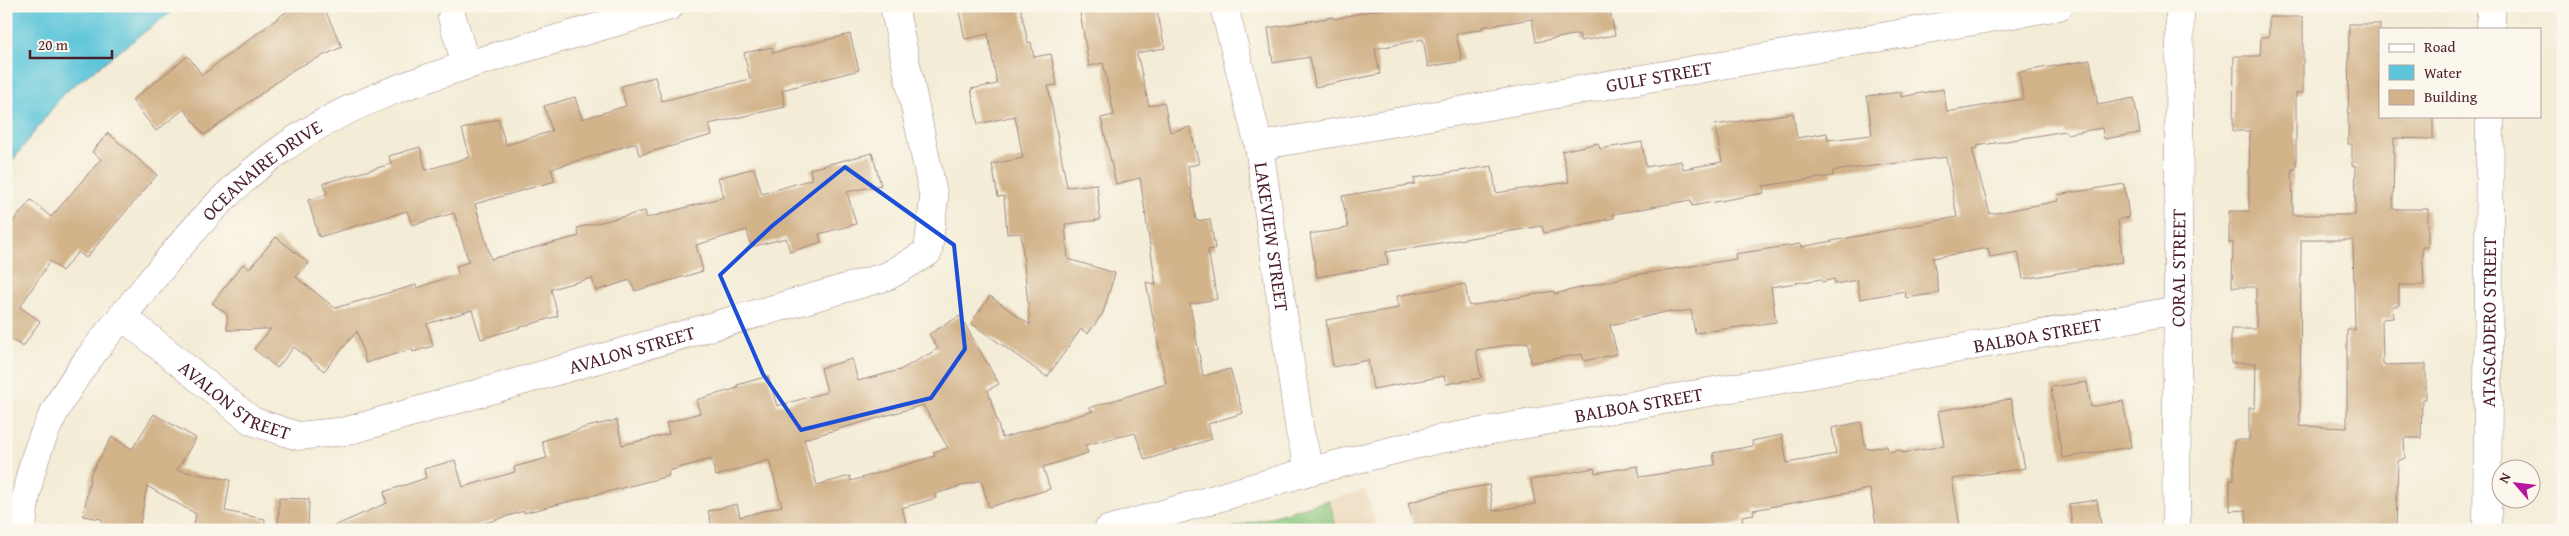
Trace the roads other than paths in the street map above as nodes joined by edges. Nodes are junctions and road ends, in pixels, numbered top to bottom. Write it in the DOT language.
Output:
graph roads {
  1 [pos="670,6"];
  2 [pos="894,6"];
  3 [pos="1224,6"];
  4 [pos="2059,6"];
  5 [pos="2180,6"];
  6 [pos="2491,6"];
  7 [pos="452,17"];
  8 [pos="2491,28"];
  9 [pos="466,65"];
  10 [pos="2490,118"];
  11 [pos="1259,146"];
  12 [pos="2178,310"];
  13 [pos="122,316"];
  14 [pos="1310,471"];
  15 [pos="22,530"];
  16 [pos="1108,530"];
  17 [pos="2176,530"];
  18 [pos="2487,530"];
  1 -- 9 [label="street, OCEANAIRE DRIVE"];
  2 -- 13 [label="street, AVALON STREET"];
  3 -- 11 [label="street, LAKEVIEW STREET"];
  4 -- 11 [label="street, GULF STREET"];
  5 -- 12 [label="street, CORAL STREET"];
  6 -- 8 [label="street"];
  7 -- 9 [label="street"];
  9 -- 13 [label="street, OCEANAIRE DRIVE"];
  10 -- 18 [label="street, ATASCADERO STREET"];
  11 -- 14 [label="street, LAKEVIEW STREET"];
  12 -- 14 [label="street, BALBOA STREET"];
  12 -- 17 [label="street, CORAL STREET"];
  13 -- 15 [label="street, OCEANAIRE DRIVE"];
  14 -- 16 [label="street, BALBOA STREET"];
}
